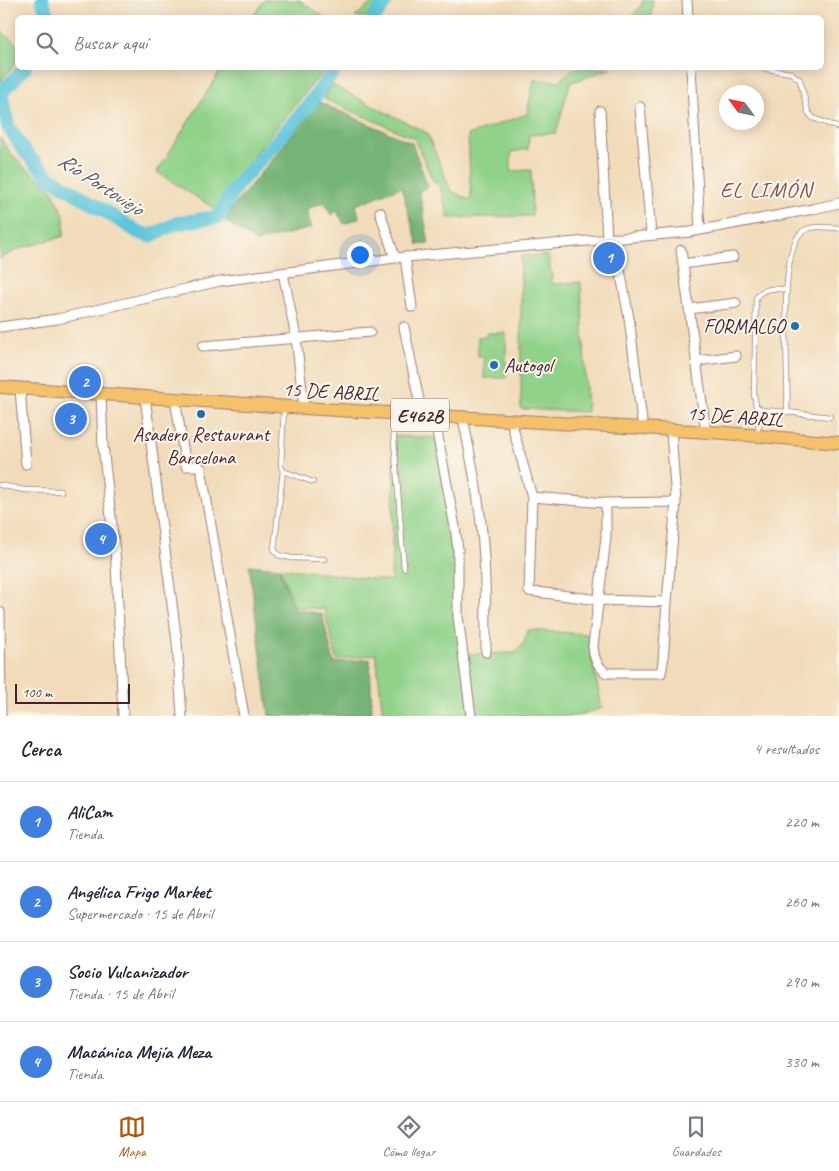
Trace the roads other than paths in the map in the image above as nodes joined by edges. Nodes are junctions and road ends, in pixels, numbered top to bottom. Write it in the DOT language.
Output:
graph roads {
  1 [pos="687,0"];
  2 [pos="688,15"];
  3 [pos="691,70"];
  4 [pos="773,70"];
  5 [pos="640,107"];
  6 [pos="600,111"];
  7 [pos="839,128"];
  8 [pos="839,203"];
  9 [pos="380,212"];
  10 [pos="839,228"];
  11 [pos="700,230"];
  12 [pos="651,235"];
  13 [pos="611,238"];
  14 [pos="681,250"];
  15 [pos="400,257"];
  16 [pos="733,257"];
  17 [pos="683,264"];
  18 [pos="283,273"];
  19 [pos="786,290"];
  20 [pos="736,303"];
  21 [pos="412,307"];
  22 [pos="689,309"];
  23 [pos="0,327"];
  24 [pos="404,327"];
  25 [pos="370,332"];
  26 [pos="296,337"];
  27 [pos="203,346"];
  28 [pos="736,356"];
  29 [pos="696,361"];
  30 [pos="0,387"];
  31 [pos="20,389"];
  32 [pos="100,394"];
  33 [pos="145,397"];
  34 [pos="175,399"];
  35 [pos="284,407"];
  36 [pos="304,408"];
  37 [pos="762,410"];
  38 [pos="787,412"];
  39 [pos="392,413"];
  40 [pos="428,415"];
  41 [pos="830,417"];
  42 [pos="463,418"];
  43 [pos="511,421"];
  44 [pos="643,429"];
  45 [pos="671,431"];
  46 [pos="706,432"];
  47 [pos="757,436"];
  48 [pos="839,443"];
  49 [pos="26,464"];
  50 [pos="283,471"];
  51 [pos="313,482"];
  52 [pos="0,485"];
  53 [pos="61,491"];
  54 [pos="532,496"];
  55 [pos="676,502"];
  56 [pos="606,503"];
  57 [pos="324,559"];
  58 [pos="404,568"];
  59 [pos="599,600"];
  60 [pos="667,602"];
  61 [pos="0,612"];
  62 [pos="486,652"];
  63 [pos="1,716"];
  64 [pos="123,716"];
  65 [pos="182,716"];
  66 [pos="244,716"];
  67 [pos="471,716"];
  1 -- 2 [label="street"];
  3 -- 11 [label="street"];
  4 -- 7 [label="lane"];
  5 -- 12 [label="street"];
  6 -- 13 [label="street"];
  8 -- 11 [label="street"];
  9 -- 15 [label="street"];
  10 -- 19 [label="lane"];
  11 -- 12 [label="street"];
  12 -- 13 [label="street"];
  13 -- 15 [label="street"];
  13 -- 44 [label="street"];
  14 -- 17 [label="street"];
  15 -- 18 [label="street"];
  15 -- 21 [label="street"];
  16 -- 17 [label="street"];
  17 -- 22 [label="street"];
  18 -- 23 [label="street"];
  18 -- 26 [label="street"];
  19 -- 37 [label="lane"];
  19 -- 38 [label="lane"];
  20 -- 22 [label="street"];
  22 -- 29 [label="street"];
  24 -- 40 [label="street"];
  25 -- 26 [label="street"];
  26 -- 27 [label="street"];
  26 -- 36 [label="street"];
  28 -- 29 [label="street"];
  29 -- 46 [label="street"];
  30 -- 31 [label="main road, 15 DE ABRIL / E462B"];
  31 -- 32 [label="main road, 15 DE ABRIL / E462B"];
  31 -- 49 [label="street"];
  32 -- 33 [label="main road, 15 DE ABRIL / E462B"];
  32 -- 64 [label="street"];
  33 -- 34 [label="main road, 15 DE ABRIL / E462B"];
  33 -- 65 [label="street"];
  34 -- 35 [label="main road, 15 DE ABRIL / E462B"];
  34 -- 66 [label="street"];
  35 -- 36 [label="main road, 15 DE ABRIL / E462B"];
  35 -- 50 [label="lane"];
  36 -- 39 [label="main road, 15 DE ABRIL / E462B"];
  37 -- 38 [label="lane"];
  37 -- 47 [label="lane"];
  38 -- 41 [label="lane"];
  39 -- 40 [label="main road, 15 DE ABRIL / E462B"];
  39 -- 58 [label="lane"];
  40 -- 42 [label="main road, 15 DE ABRIL / E462B"];
  40 -- 67 [label="street"];
  42 -- 43 [label="main road, 15 DE ABRIL / E462B"];
  42 -- 62 [label="street"];
  43 -- 44 [label="main road, 15 DE ABRIL / E462B"];
  43 -- 54 [label="street"];
  44 -- 45 [label="main road, 15 DE ABRIL / E462B"];
  45 -- 46 [label="main road, 15 DE ABRIL / E462B"];
  45 -- 55 [label="street"];
  46 -- 47 [label="main road, 15 DE ABRIL / E462B"];
  47 -- 48 [label="main road, 15 DE ABRIL / E462B"];
  50 -- 51 [label="lane"];
  50 -- 57 [label="lane"];
  52 -- 53 [label="lane"];
  54 -- 56 [label="street"];
  54 -- 59 [label="street"];
  55 -- 56 [label="street"];
  55 -- 60 [label="street"];
  56 -- 59 [label="street"];
  59 -- 60 [label="street"];
  59 -- 60 [label="street"];
  61 -- 63 [label="street"];
}
